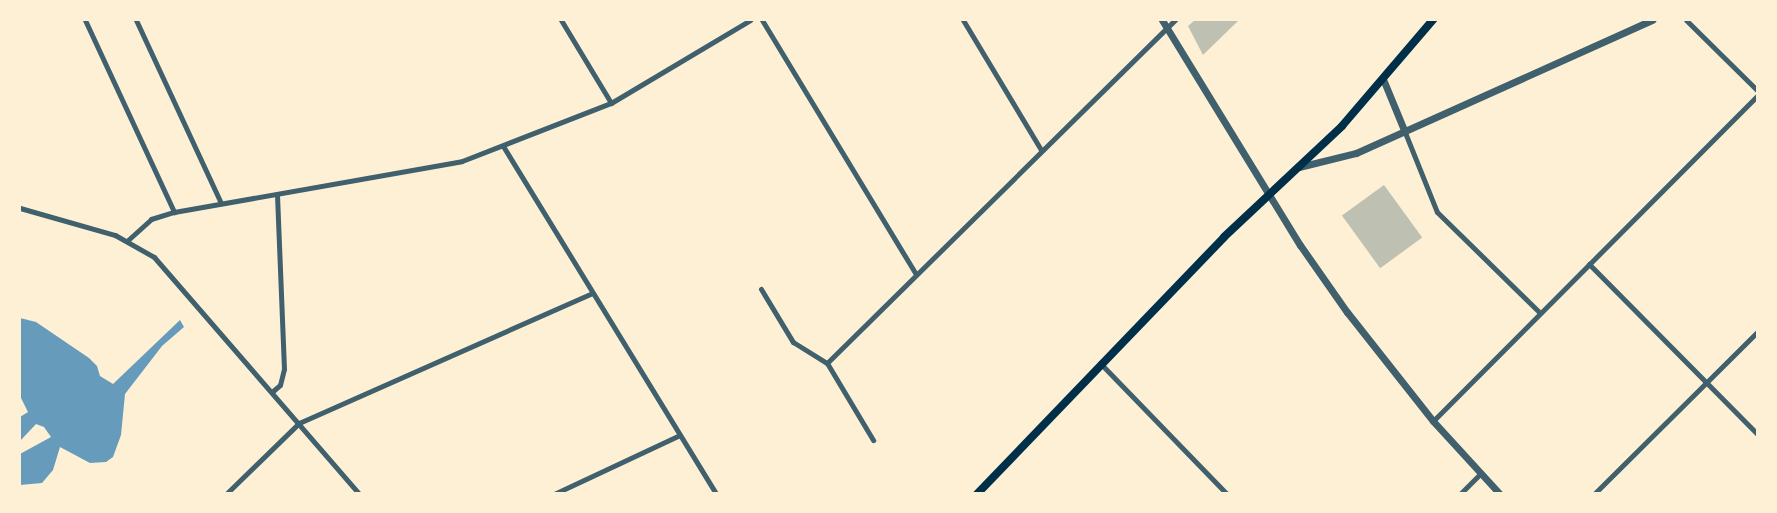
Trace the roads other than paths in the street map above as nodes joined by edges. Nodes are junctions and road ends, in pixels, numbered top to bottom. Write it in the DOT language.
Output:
graph roads {
  1 [pos="85,20"];
  2 [pos="135,20"];
  3 [pos="561,20"];
  4 [pos="750,20"];
  5 [pos="762,20"];
  6 [pos="963,20"];
  7 [pos="1162,20"];
  8 [pos="1175,20"];
  9 [pos="1433,20"];
  10 [pos="1652,20"];
  11 [pos="1686,20"];
  12 [pos="1167,27"];
  13 [pos="1383,79"];
  14 [pos="1758,93"];
  15 [pos="612,103"];
  16 [pos="1404,130"];
  17 [pos="503,146"];
  18 [pos="1041,150"];
  19 [pos="1299,167"];
  20 [pos="1269,194"];
  21 [pos="277,195"];
  22 [pos="221,203"];
  23 [pos="20,208"];
  24 [pos="174,212"];
  25 [pos="128,240"];
  26 [pos="1589,264"];
  27 [pos="916,274"];
  28 [pos="761,289"];
  29 [pos="593,293"];
  30 [pos="1540,313"];
  31 [pos="1758,331"];
  32 [pos="827,363"];
  33 [pos="1100,363"];
  34 [pos="1707,382"];
  35 [pos="273,391"];
  36 [pos="1433,421"];
  37 [pos="299,423"];
  38 [pos="680,435"];
  39 [pos="1758,435"];
  40 [pos="873,441"];
  41 [pos="1481,473"];
  42 [pos="226,494"];
  43 [pos="359,494"];
  44 [pos="554,494"];
  45 [pos="716,494"];
  46 [pos="977,494"];
  47 [pos="1227,494"];
  48 [pos="1460,494"];
  49 [pos="1500,494"];
  50 [pos="1594,494"];
  1 -- 24 [label="street"];
  2 -- 22 [label="street"];
  3 -- 15 [label="street"];
  4 -- 15 [label="street"];
  5 -- 27 [label="street"];
  6 -- 18 [label="street"];
  7 -- 12 [label="street"];
  8 -- 12 [label="street"];
  9 -- 13 [label="main road"];
  10 -- 16 [label="street"];
  11 -- 14 [label="street"];
  12 -- 18 [label="street"];
  12 -- 20 [label="street"];
  13 -- 16 [label="street"];
  13 -- 19 [label="main road"];
  14 -- 26 [label="street"];
  15 -- 17 [label="street"];
  16 -- 19 [label="street"];
  16 -- 30 [label="street"];
  17 -- 21 [label="street"];
  17 -- 29 [label="street"];
  18 -- 27 [label="street"];
  19 -- 20 [label="main road"];
  20 -- 33 [label="main road"];
  20 -- 36 [label="street"];
  21 -- 22 [label="street"];
  21 -- 35 [label="street"];
  22 -- 24 [label="street"];
  23 -- 25 [label="street"];
  24 -- 25 [label="street"];
  25 -- 35 [label="street"];
  26 -- 30 [label="street"];
  26 -- 34 [label="street"];
  27 -- 32 [label="street"];
  28 -- 32 [label="street"];
  29 -- 37 [label="street"];
  29 -- 38 [label="street"];
  30 -- 36 [label="street"];
  31 -- 34 [label="street"];
  32 -- 40 [label="street"];
  33 -- 46 [label="main road"];
  33 -- 47 [label="street"];
  34 -- 39 [label="street"];
  34 -- 50 [label="street"];
  35 -- 37 [label="street"];
  36 -- 41 [label="street"];
  37 -- 42 [label="street"];
  37 -- 43 [label="street"];
  38 -- 44 [label="street"];
  38 -- 45 [label="street"];
  41 -- 48 [label="street"];
  41 -- 49 [label="street"];
}
